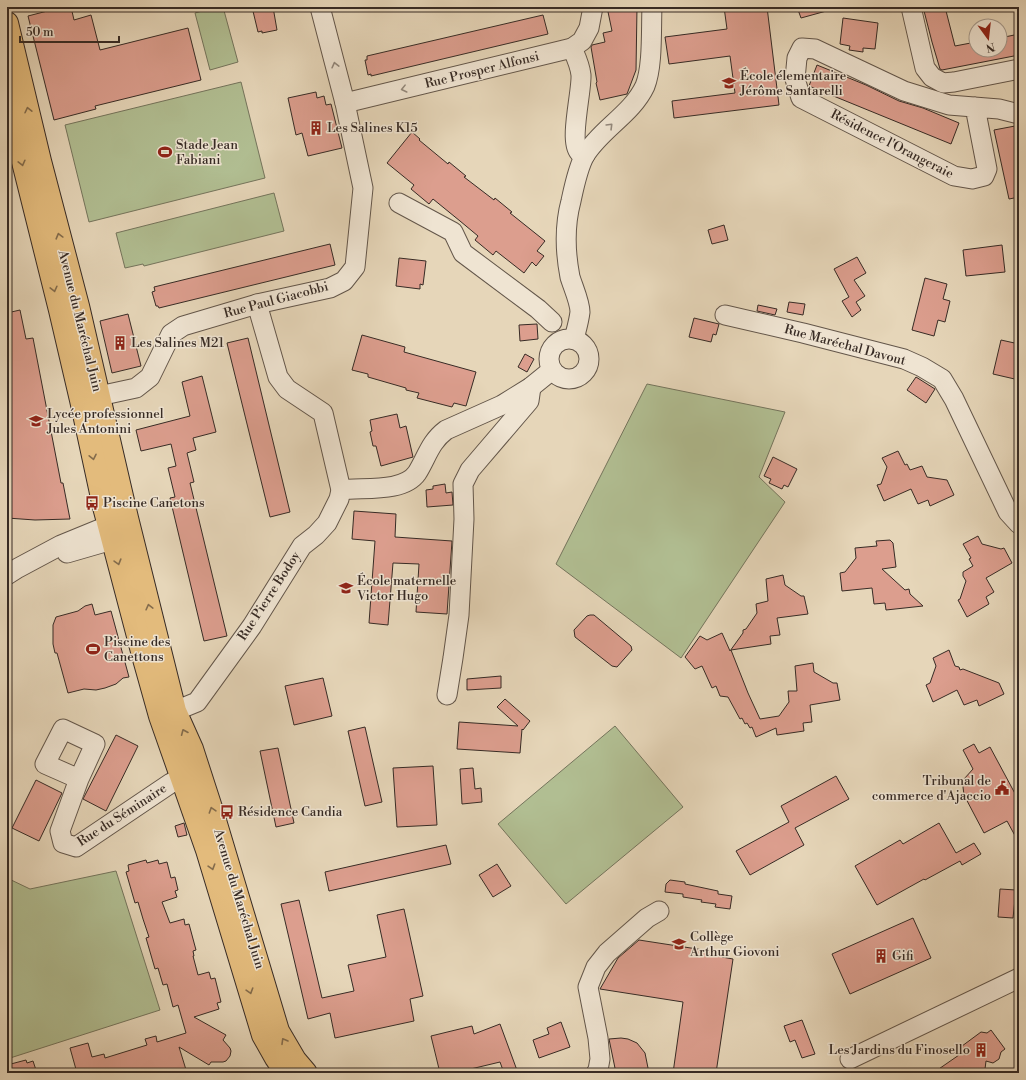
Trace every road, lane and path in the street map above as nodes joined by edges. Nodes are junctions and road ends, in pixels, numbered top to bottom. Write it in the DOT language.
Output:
graph roads {
  1 [pos="320,7"];
  2 [pos="593,7"];
  3 [pos="652,7"];
  4 [pos="911,7"];
  5 [pos="7,23"];
  6 [pos="572,48"];
  7 [pos="1019,69"];
  8 [pos="7,98"];
  9 [pos="345,103"];
  10 [pos="975,107"];
  11 [pos="1019,114"];
  12 [pos="585,155"];
  13 [pos="399,203"];
  14 [pos="574,291"];
  15 [pos="257,304"];
  16 [pos="725,316"];
  17 [pos="552,322"];
  18 [pos="566,340"];
  19 [pos="552,370"];
  20 [pos="531,387"];
  21 [pos="90,398"];
  22 [pos="341,490"];
  23 [pos="1019,524"];
  24 [pos="120,530"];
  25 [pos="7,576"];
  26 [pos="447,695"];
  27 [pos="175,711"];
  28 [pos="190,773"];
  29 [pos="79,779"];
  30 [pos="659,911"];
  31 [pos="1019,978"];
  32 [pos="850,1059"];
  33 [pos="286,1073"];
  34 [pos="306,1073"];
  35 [pos="596,1073"];
  9 -- 1 [label="street, Rue Paul Giacobbi, one-way"];
  2 -- 6 [label="street"];
  12 -- 3 [label="street, one-way"];
  4 -- 7 [label="street"];
  21 -- 5 [label="main road, Avenue du Maréchal Juin, one-way"];
  6 -- 9 [label="street, Rue Prosper Alfonsi, one-way"];
  6 -- 12 [label="street"];
  8 -- 21 [label="main road, Avenue du Maréchal Juin, one-way"];
  9 -- 15 [label="street, Rue Paul Giacobbi"];
  10 -- 10 [label="street, Résidence l'Orangeraie"];
  10 -- 11 [label="street, Résidence l'Orangeraie"];
  12 -- 14 [label="street"];
  13 -- 17 [label="street"];
  14 -- 17 [label="street"];
  14 -- 18 [label="street"];
  15 -- 21 [label="street, Rue Paul Giacobbi"];
  15 -- 22 [label="street"];
  16 -- 23 [label="street, Rue Maréchal Davout"];
  17 -- 18 [label="street"];
  18 -- 19 [label="street"];
  18 -- 19 [label="street"];
  19 -- 20 [label="street"];
  20 -- 22 [label="street"];
  20 -- 26 [label="street"];
  21 -- 24 [label="main road, Avenue du Maréchal Juin"];
  22 -- 27 [label="street, Rue Pierre Bodoy"];
  24 -- 25 [label="street"];
  27 -- 24 [label="main road, Avenue du Maréchal Juin, one-way"];
  24 -- 28 [label="main road, Avenue du Maréchal Juin, one-way"];
  28 -- 27 [label="main road, Avenue du Maréchal Juin, one-way"];
  28 -- 29 [label="street, Rue du Séminaire"];
  28 -- 33 [label="main road, Avenue du Maréchal Juin, one-way"];
  34 -- 28 [label="main road, Avenue du Maréchal Juin, one-way"];
  30 -- 35 [label="street"];
  31 -- 32 [label="street"];
}
